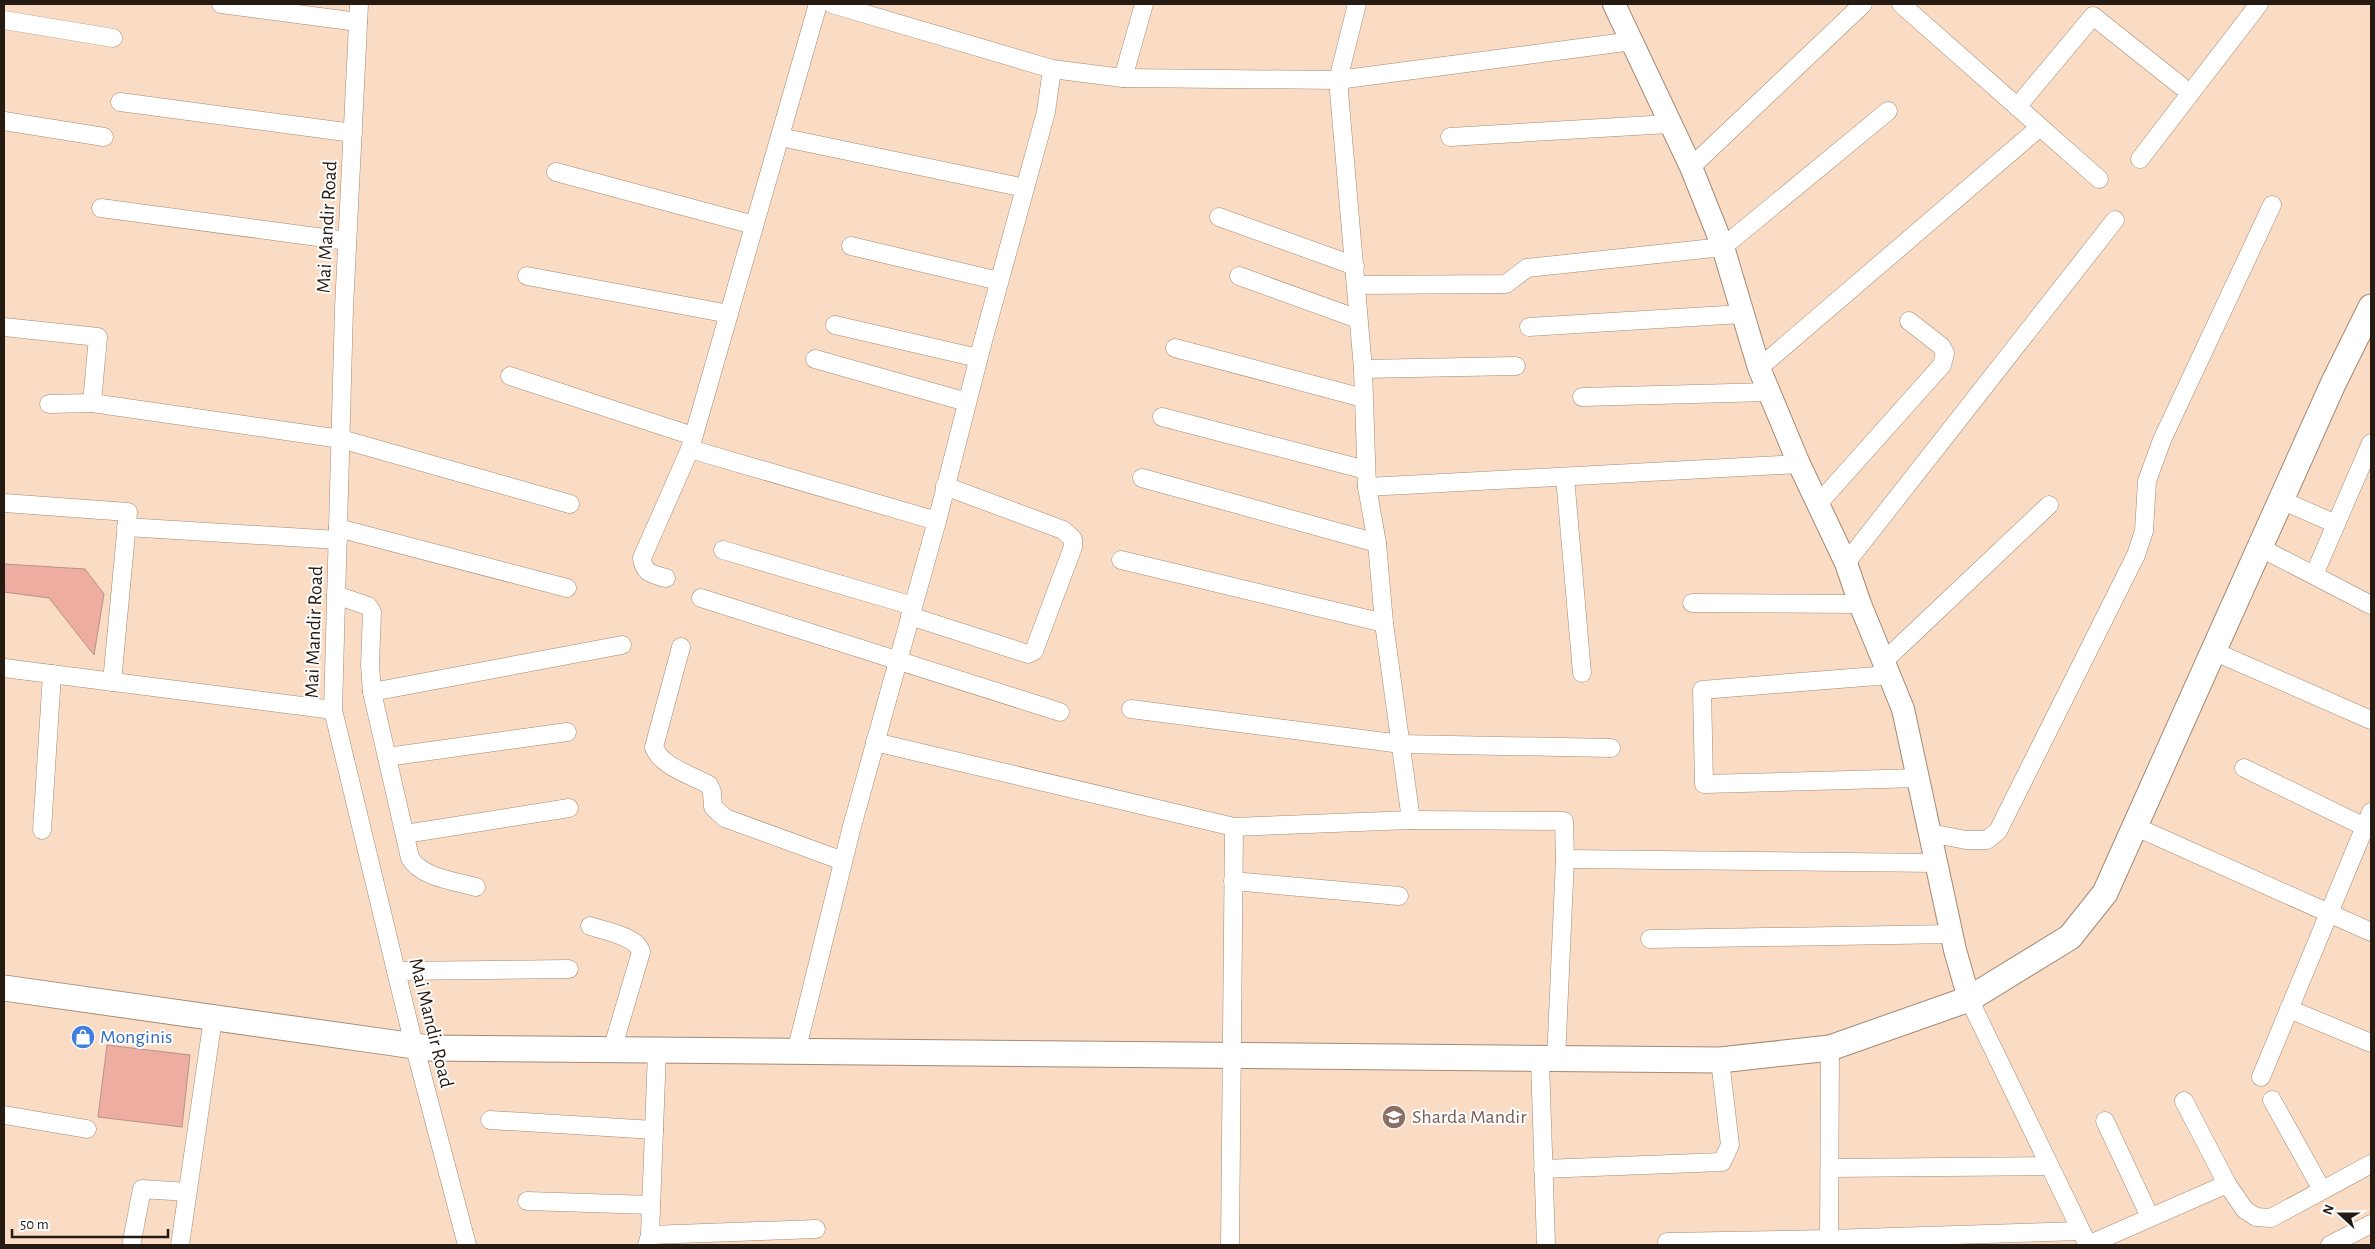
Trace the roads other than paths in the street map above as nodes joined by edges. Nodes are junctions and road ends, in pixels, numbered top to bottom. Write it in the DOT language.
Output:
graph roads {
  1 [pos="221,4"];
  2 [pos="358,4"];
  3 [pos="818,4"];
  4 [pos="832,4"];
  5 [pos="1144,4"];
  6 [pos="1357,4"];
  7 [pos="1614,4"];
  8 [pos="1863,4"];
  9 [pos="1901,4"];
  10 [pos="2259,4"];
  11 [pos="4,20"];
  12 [pos="358,22"];
  13 [pos="113,38"];
  14 [pos="1633,41"];
  15 [pos="1052,69"];
  16 [pos="1123,78"];
  17 [pos="1338,80"];
  18 [pos="2181,86"];
  19 [pos="120,102"];
  20 [pos="2017,107"];
  21 [pos="1888,111"];
  22 [pos="4,121"];
  23 [pos="1669,124"];
  24 [pos="2040,127"];
  25 [pos="353,133"];
  26 [pos="104,136"];
  27 [pos="780,137"];
  28 [pos="1450,137"];
  29 [pos="2140,159"];
  30 [pos="1690,167"];
  31 [pos="556,172"];
  32 [pos="2099,179"];
  33 [pos="1025,188"];
  34 [pos="2272,204"];
  35 [pos="101,208"];
  36 [pos="1219,217"];
  37 [pos="2115,220"];
  38 [pos="754,225"];
  39 [pos="347,241"];
  40 [pos="851,246"];
  41 [pos="1723,247"];
  42 [pos="1355,266"];
  43 [pos="527,276"];
  44 [pos="1239,276"];
  45 [pos="999,281"];
  46 [pos="1357,285"];
  47 [pos="2371,307"];
  48 [pos="729,314"];
  49 [pos="1742,314"];
  50 [pos="1358,319"];
  51 [pos="1908,321"];
  52 [pos="835,325"];
  53 [pos="4,327"];
  54 [pos="1529,327"];
  55 [pos="1175,348"];
  56 [pos="978,358"];
  57 [pos="816,359"];
  58 [pos="1516,366"];
  59 [pos="1759,368"];
  60 [pos="1363,369"];
  61 [pos="510,376"];
  62 [pos="1769,392"];
  63 [pos="1582,397"];
  64 [pos="1363,398"];
  65 [pos="967,402"];
  66 [pos="92,403"];
  67 [pos="49,404"];
  68 [pos="1162,417"];
  69 [pos="341,438"];
  70 [pos="2371,442"];
  71 [pos="691,443"];
  72 [pos="1799,464"];
  73 [pos="1565,477"];
  74 [pos="1142,478"];
  75 [pos="1366,479"];
  76 [pos="945,486"];
  77 [pos="2281,500"];
  78 [pos="4,503"];
  79 [pos="570,504"];
  80 [pos="1818,504"];
  81 [pos="2049,505"];
  82 [pos="937,520"];
  83 [pos="2336,524"];
  84 [pos="126,527"];
  85 [pos="338,534"];
  86 [pos="1377,543"];
  87 [pos="2259,547"];
  88 [pos="723,550"];
  89 [pos="1121,560"];
  90 [pos="1846,563"];
  91 [pos="2314,575"];
  92 [pos="666,578"];
  93 [pos="567,588"];
  94 [pos="336,595"];
  95 [pos="700,598"];
  96 [pos="1692,603"];
  97 [pos="1860,604"];
  98 [pos="2371,605"];
  99 [pos="912,611"];
  100 [pos="1384,623"];
  101 [pos="622,645"];
  102 [pos="681,648"];
  103 [pos="2213,651"];
  104 [pos="898,659"];
  105 [pos="4,668"];
  106 [pos="1886,668"];
  107 [pos="1582,673"];
  108 [pos="52,674"];
  109 [pos="112,682"];
  110 [pos="372,692"];
  111 [pos="333,710"];
  112 [pos="1131,710"];
  113 [pos="1060,712"];
  114 [pos="2371,720"];
  115 [pos="567,732"];
  116 [pos="875,742"];
  117 [pos="1401,744"];
  118 [pos="1611,748"];
  119 [pos="387,757"];
  120 [pos="2244,768"];
  121 [pos="1918,778"];
  122 [pos="570,808"];
  123 [pos="1411,820"];
  124 [pos="2369,823"];
  125 [pos="2134,826"];
  126 [pos="1234,827"];
  127 [pos="42,830"];
  128 [pos="1930,833"];
  129 [pos="405,834"];
  130 [pos="1565,859"];
  131 [pos="843,861"];
  132 [pos="1937,863"];
  133 [pos="1233,881"];
  134 [pos="476,887"];
  135 [pos="1399,896"];
  136 [pos="2328,914"];
  137 [pos="590,926"];
  138 [pos="2371,932"];
  139 [pos="1952,934"];
  140 [pos="1650,939"];
  141 [pos="569,969"];
  142 [pos="396,971"];
  143 [pos="4,988"];
  144 [pos="1969,999"];
  145 [pos="2289,1009"];
  146 [pos="213,1018"];
  147 [pos="2371,1043"];
  148 [pos="414,1046"];
  149 [pos="1830,1048"];
  150 [pos="612,1050"];
  151 [pos="657,1051"];
  152 [pos="796,1052"];
  153 [pos="1230,1057"];
  154 [pos="1548,1060"];
  155 [pos="1720,1060"];
  156 [pos="2260,1077"];
  157 [pos="2272,1100"];
  158 [pos="2184,1101"];
  159 [pos="4,1115"];
  160 [pos="490,1120"];
  161 [pos="2105,1121"];
  162 [pos="87,1129"];
  163 [pos="654,1130"];
  164 [pos="2371,1164"];
  165 [pos="2050,1166"];
  166 [pos="1830,1168"];
  167 [pos="1543,1169"];
  168 [pos="2227,1184"];
  169 [pos="2322,1190"];
  170 [pos="188,1192"];
  171 [pos="527,1201"];
  172 [pos="651,1205"];
  173 [pos="2150,1217"];
  174 [pos="2371,1224"];
  175 [pos="816,1229"];
  176 [pos="649,1240"];
  177 [pos="2086,1240"];
  178 [pos="132,1241"];
  179 [pos="1667,1242"];
  180 [pos="1829,1242"];
  181 [pos="180,1245"];
  182 [pos="467,1245"];
  183 [pos="1230,1245"];
  184 [pos="1546,1245"];
  185 [pos="2330,1245"];
  1 -- 12 [label="street"];
  2 -- 12 [label="street, Mai Mandir Road"];
  3 -- 27 [label="street"];
  4 -- 15 [label="street"];
  5 -- 16 [label="street"];
  6 -- 17 [label="street"];
  7 -- 14 [label="street"];
  8 -- 30 [label="street"];
  9 -- 20 [label="street"];
  10 -- 29 [label="street"];
  11 -- 13 [label="street"];
  12 -- 25 [label="street, Mai Mandir Road"];
  14 -- 17 [label="street"];
  14 -- 23 [label="street"];
  15 -- 16 [label="street"];
  15 -- 33 [label="street"];
  16 -- 17 [label="street"];
  17 -- 42 [label="street"];
  18 -- 20 [label="street"];
  19 -- 25 [label="street"];
  20 -- 24 [label="street"];
  21 -- 41 [label="street"];
  22 -- 26 [label="street"];
  23 -- 28 [label="street"];
  23 -- 30 [label="street"];
  24 -- 32 [label="street"];
  24 -- 59 [label="street"];
  25 -- 39 [label="street, Mai Mandir Road"];
  27 -- 33 [label="street"];
  27 -- 38 [label="street"];
  30 -- 41 [label="street"];
  31 -- 38 [label="street"];
  33 -- 45 [label="street"];
  34 -- 128 [label="street"];
  35 -- 39 [label="street"];
  36 -- 42 [label="street"];
  37 -- 90 [label="street"];
  38 -- 48 [label="street"];
  39 -- 69 [label="street, Mai Mandir Road"];
  40 -- 45 [label="street"];
  41 -- 46 [label="street"];
  41 -- 49 [label="street"];
  42 -- 46 [label="street"];
  43 -- 48 [label="street"];
  44 -- 50 [label="street"];
  45 -- 56 [label="street"];
  46 -- 50 [label="street"];
  47 -- 77 [label="main road"];
  48 -- 71 [label="street"];
  49 -- 54 [label="street"];
  49 -- 59 [label="street"];
  50 -- 60 [label="street"];
  51 -- 80 [label="street"];
  52 -- 56 [label="street"];
  53 -- 66 [label="street"];
  55 -- 64 [label="street"];
  56 -- 65 [label="street"];
  57 -- 65 [label="street"];
  58 -- 60 [label="street"];
  59 -- 62 [label="street"];
  60 -- 64 [label="street"];
  61 -- 71 [label="street"];
  62 -- 63 [label="street"];
  62 -- 72 [label="street"];
  64 -- 75 [label="street"];
  65 -- 76 [label="street"];
  66 -- 67 [label="street"];
  66 -- 69 [label="street"];
  68 -- 75 [label="street"];
  69 -- 79 [label="street"];
  69 -- 85 [label="street, Mai Mandir Road"];
  70 -- 83 [label="street"];
  71 -- 82 [label="street"];
  71 -- 92 [label="street"];
  72 -- 73 [label="street"];
  72 -- 80 [label="street"];
  73 -- 75 [label="street"];
  73 -- 107 [label="street"];
  74 -- 86 [label="street"];
  75 -- 86 [label="street"];
  76 -- 82 [label="street"];
  76 -- 99 [label="street"];
  77 -- 83 [label="street"];
  77 -- 87 [label="main road"];
  78 -- 84 [label="street"];
  80 -- 90 [label="street"];
  81 -- 106 [label="street"];
  82 -- 99 [label="street"];
  83 -- 91 [label="street"];
  84 -- 85 [label="street"];
  84 -- 109 [label="street"];
  85 -- 93 [label="street"];
  85 -- 94 [label="street, Mai Mandir Road"];
  86 -- 100 [label="street"];
  87 -- 91 [label="street"];
  87 -- 103 [label="main road"];
  88 -- 99 [label="street"];
  89 -- 100 [label="street"];
  90 -- 97 [label="street"];
  91 -- 98 [label="street"];
  94 -- 110 [label="street"];
  94 -- 111 [label="street, Mai Mandir Road"];
  95 -- 104 [label="street"];
  96 -- 97 [label="street"];
  97 -- 106 [label="street"];
  99 -- 104 [label="street"];
  100 -- 117 [label="street"];
  101 -- 110 [label="street"];
  102 -- 131 [label="street"];
  103 -- 114 [label="street"];
  103 -- 125 [label="main road"];
  104 -- 113 [label="street"];
  104 -- 116 [label="street"];
  105 -- 108 [label="street"];
  106 -- 121 [label="street"];
  106 -- 121 [label="street"];
  108 -- 109 [label="street"];
  108 -- 127 [label="street"];
  109 -- 111 [label="street"];
  110 -- 119 [label="street"];
  111 -- 142 [label="street, Mai Mandir Road"];
  112 -- 117 [label="street"];
  115 -- 119 [label="street"];
  116 -- 126 [label="street"];
  116 -- 131 [label="street"];
  117 -- 118 [label="street"];
  117 -- 123 [label="street"];
  119 -- 129 [label="street"];
  120 -- 124 [label="street"];
  121 -- 128 [label="street"];
  122 -- 129 [label="street"];
  123 -- 126 [label="street"];
  123 -- 130 [label="street"];
  124 -- 136 [label="street"];
  125 -- 136 [label="street"];
  125 -- 144 [label="main road"];
  126 -- 133 [label="street"];
  128 -- 132 [label="street"];
  129 -- 134 [label="street"];
  130 -- 132 [label="street"];
  130 -- 154 [label="street"];
  131 -- 152 [label="street"];
  132 -- 139 [label="street"];
  133 -- 135 [label="street"];
  133 -- 153 [label="street"];
  136 -- 138 [label="street"];
  136 -- 145 [label="street"];
  137 -- 150 [label="street"];
  139 -- 140 [label="street"];
  139 -- 144 [label="street"];
  141 -- 142 [label="street"];
  142 -- 148 [label="street, Mai Mandir Road"];
  143 -- 146 [label="main road"];
  144 -- 149 [label="main road"];
  144 -- 165 [label="street"];
  145 -- 147 [label="street"];
  145 -- 156 [label="street"];
  146 -- 148 [label="main road"];
  146 -- 170 [label="street"];
  148 -- 150 [label="main road"];
  148 -- 182 [label="street, Mai Mandir Road"];
  149 -- 155 [label="main road"];
  149 -- 166 [label="street"];
  150 -- 151 [label="main road"];
  151 -- 152 [label="main road"];
  151 -- 163 [label="street"];
  152 -- 153 [label="main road"];
  153 -- 154 [label="main road"];
  153 -- 183 [label="street"];
  154 -- 155 [label="main road"];
  154 -- 167 [label="street"];
  155 -- 167 [label="street"];
  157 -- 169 [label="street"];
  158 -- 168 [label="street"];
  159 -- 162 [label="street"];
  160 -- 163 [label="street"];
  161 -- 173 [label="street"];
  163 -- 172 [label="street"];
  164 -- 169 [label="street"];
  165 -- 166 [label="street"];
  165 -- 177 [label="street"];
  166 -- 180 [label="street"];
  167 -- 184 [label="street"];
  168 -- 169 [label="street"];
  168 -- 173 [label="street"];
  170 -- 178 [label="street"];
  170 -- 181 [label="street"];
  171 -- 172 [label="street"];
  172 -- 176 [label="street"];
  173 -- 177 [label="street"];
  174 -- 185 [label="street"];
  175 -- 176 [label="street"];
  177 -- 180 [label="street"];
  179 -- 180 [label="street"];
}
